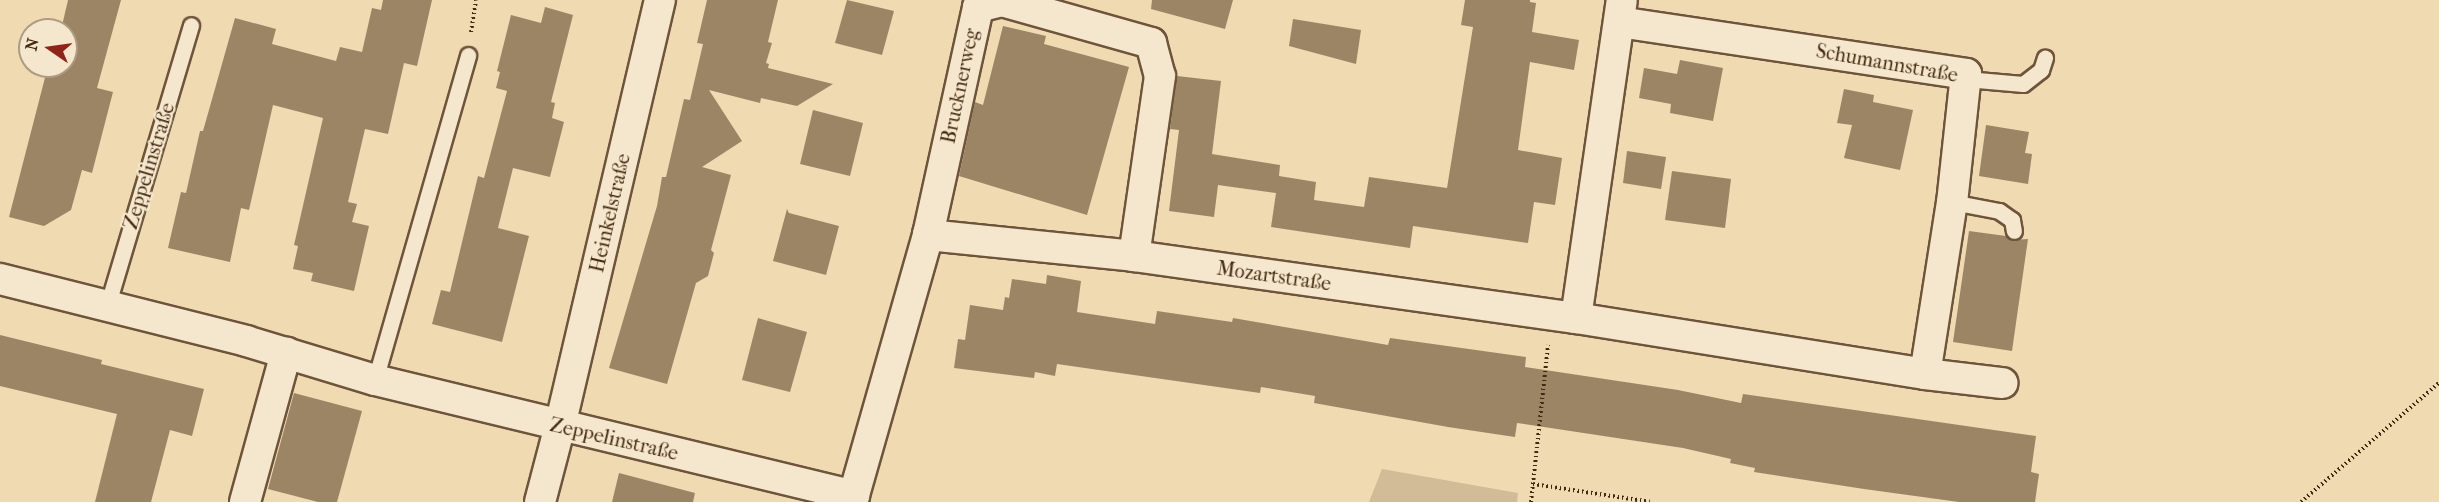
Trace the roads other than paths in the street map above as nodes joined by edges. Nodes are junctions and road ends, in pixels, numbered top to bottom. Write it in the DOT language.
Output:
graph roads {
  1 [pos="660,0"];
  2 [pos="1620,11"];
  3 [pos="191,25"];
  4 [pos="468,55"];
  5 [pos="2045,58"];
  6 [pos="1965,79"];
  7 [pos="1952,202"];
  8 [pos="2014,231"];
  9 [pos="928,235"];
  10 [pos="1134,256"];
  11 [pos="0,279"];
  12 [pos="107,307"];
  13 [pos="1564,316"];
  14 [pos="286,353"];
  15 [pos="1925,374"];
  16 [pos="375,380"];
  17 [pos="2002,383"];
  18 [pos="560,426"];
  19 [pos="853,499"];
  20 [pos="245,502"];
  21 [pos="540,502"];
  1 -- 18 [label="street, Heinkelstraße"];
  2 -- 6 [label="street, Schumannstraße"];
  2 -- 13 [label="street"];
  3 -- 12 [label="lane, Zeppelinstraße"];
  4 -- 16 [label="lane"];
  5 -- 6 [label="lane"];
  6 -- 7 [label="street, Schumannstraße"];
  7 -- 8 [label="lane"];
  7 -- 15 [label="street, Schumannstraße"];
  9 -- 10 [label="street, Mozartstraße"];
  9 -- 10 [label="street, Brucknerweg"];
  9 -- 19 [label="street"];
  10 -- 13 [label="street, Mozartstraße"];
  11 -- 12 [label="street, Zeppelinstraße"];
  12 -- 14 [label="street, Zeppelinstraße"];
  13 -- 15 [label="street"];
  14 -- 16 [label="street, Zeppelinstraße"];
  14 -- 20 [label="street"];
  15 -- 17 [label="street"];
  16 -- 18 [label="street, Zeppelinstraße"];
  18 -- 19 [label="street, Zeppelinstraße"];
  18 -- 21 [label="street, Heinkelstraße"];
}
